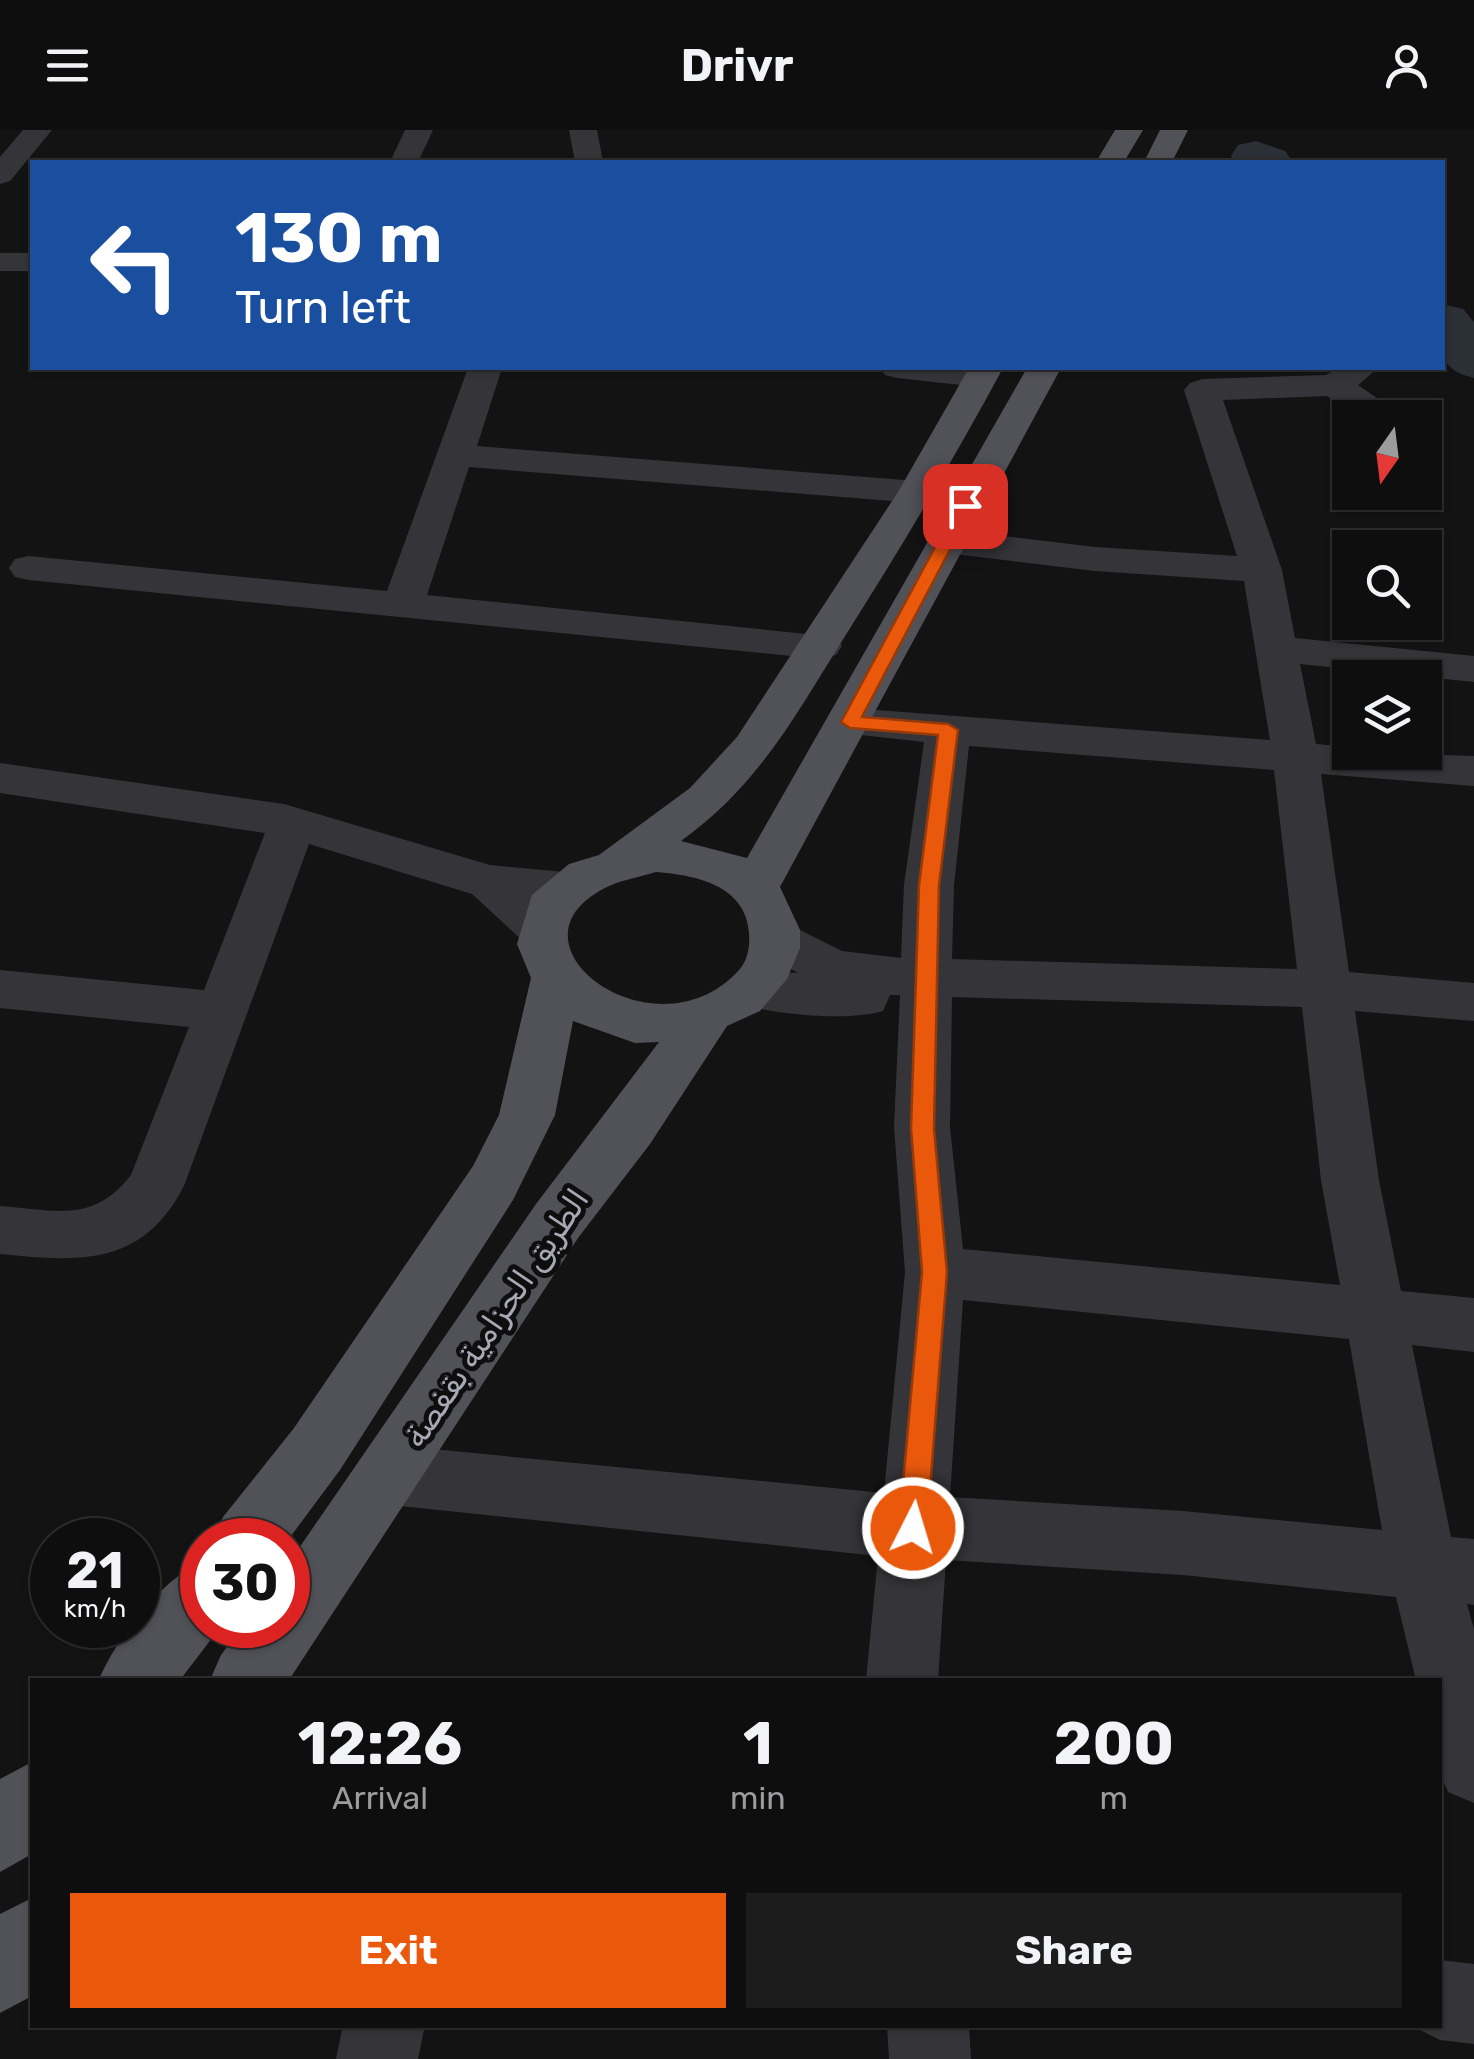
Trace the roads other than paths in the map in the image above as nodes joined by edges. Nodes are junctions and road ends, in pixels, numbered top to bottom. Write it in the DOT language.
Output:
graph roads {
  1 [pos="38,130"];
  2 [pos="419,130"];
  3 [pos="584,130"];
  4 [pos="1129,130"];
  5 [pos="1174,130"];
  6 [pos="405,160"];
  7 [pos="590,160"];
  8 [pos="1111,160"];
  9 [pos="1159,160"];
  10 [pos="0,175"];
  11 [pos="0,262"];
  12 [pos="30,262"];
  13 [pos="484,370"];
  14 [pos="940,370"];
  15 [pos="1043,370"];
  16 [pos="983,372"];
  17 [pos="1348,376"];
  18 [pos="1371,400"];
  19 [pos="454,455"];
  20 [pos="916,492"];
  21 [pos="946,541"];
  22 [pos="29,568"];
  23 [pos="1262,570"];
  24 [pos="402,608"];
  25 [pos="821,646"];
  26 [pos="1274,650"];
  27 [pos="1474,669"];
  28 [pos="850,722"];
  29 [pos="948,730"];
  30 [pos="1296,760"];
  31 [pos="1474,771"];
  32 [pos="0,778"];
  33 [pos="294,823"];
  34 [pos="618,862"];
  35 [pos="488,882"];
  36 [pos="570,886"];
  37 [pos="755,888"];
  38 [pos="778,937"];
  39 [pos="549,955"];
  40 [pos="0,989"];
  41 [pos="926,989"];
  42 [pos="1322,989"];
  43 [pos="730,1002"];
  44 [pos="1474,1002"];
  45 [pos="222,1010"];
  46 [pos="0,1230"];
  47 [pos="934,1272"];
  48 [pos="1376,1315"];
  49 [pos="1474,1325"];
  50 [pos="391,1475"];
  51 [pos="264,1518"];
  52 [pos="913,1528"];
  53 [pos="1449,1570"];
  54 [pos="310,1591"];
  55 [pos="180,1624"];
  56 [pos="269,1648"];
  57 [pos="137,1678"];
  58 [pos="247,1678"];
  59 [pos="902,1678"];
  60 [pos="1474,1766"];
  61 [pos="30,1801"];
  62 [pos="0,1834"];
  63 [pos="30,1939"];
  64 [pos="0,1973"];
  65 [pos="1442,2000"];
  66 [pos="1474,2004"];
  67 [pos="383,2028"];
  68 [pos="928,2028"];
  69 [pos="376,2059"];
  70 [pos="930,2059"];
  1 -- 10 [label="street"];
  2 -- 6 [label="street"];
  3 -- 7 [label="street"];
  4 -- 8 [label="main road"];
  5 -- 9 [label="main road"];
  11 -- 12 [label="street"];
  13 -- 19 [label="street"];
  14 -- 16 [label="street"];
  15 -- 21 [label="main road"];
  16 -- 20 [label="main road"];
  17 -- 18 [label="street"];
  17 -- 23 [label="street"];
  19 -- 20 [label="street"];
  19 -- 24 [label="street"];
  20 -- 25 [label="main road"];
  21 -- 23 [label="street"];
  21 -- 28 [label="main road"];
  22 -- 24 [label="street"];
  23 -- 26 [label="street"];
  24 -- 25 [label="street"];
  25 -- 34 [label="main road"];
  26 -- 27 [label="street"];
  26 -- 30 [label="street"];
  28 -- 29 [label="street"];
  28 -- 37 [label="main road"];
  29 -- 30 [label="street"];
  29 -- 41 [label="street"];
  30 -- 31 [label="street"];
  30 -- 42 [label="street"];
  32 -- 33 [label="street"];
  33 -- 35 [label="street"];
  33 -- 45 [label="street"];
  34 -- 36 [label="main road"];
  34 -- 37 [label="main road"];
  35 -- 36 [label="street"];
  35 -- 39 [label="street"];
  36 -- 39 [label="main road"];
  37 -- 38 [label="main road"];
  38 -- 41 [label="street"];
  38 -- 43 [label="main road"];
  39 -- 43 [label="main road"];
  39 -- 51 [label="main road"];
  40 -- 45 [label="street"];
  41 -- 42 [label="street"];
  41 -- 43 [label="street"];
  41 -- 47 [label="street"];
  42 -- 44 [label="street"];
  42 -- 48 [label="street"];
  43 -- 50 [label="main road, الطريق الحزامية بقفصة"];
  45 -- 46 [label="street"];
  47 -- 48 [label="street"];
  47 -- 52 [label="street"];
  48 -- 49 [label="street"];
  48 -- 53 [label="street"];
  50 -- 52 [label="street"];
  50 -- 54 [label="main road, الطريق الحزامية بقفصة"];
  52 -- 53 [label="street"];
  52 -- 59 [label="street"];
  53 -- 60 [label="street"];
  55 -- 57 [label="main road"];
  56 -- 58 [label="main road, الطريق الحزامية بقفصة"];
  61 -- 62 [label="main road"];
  63 -- 64 [label="main road"];
  65 -- 66 [label="street"];
  67 -- 69 [label="street"];
  68 -- 70 [label="street"];
}
